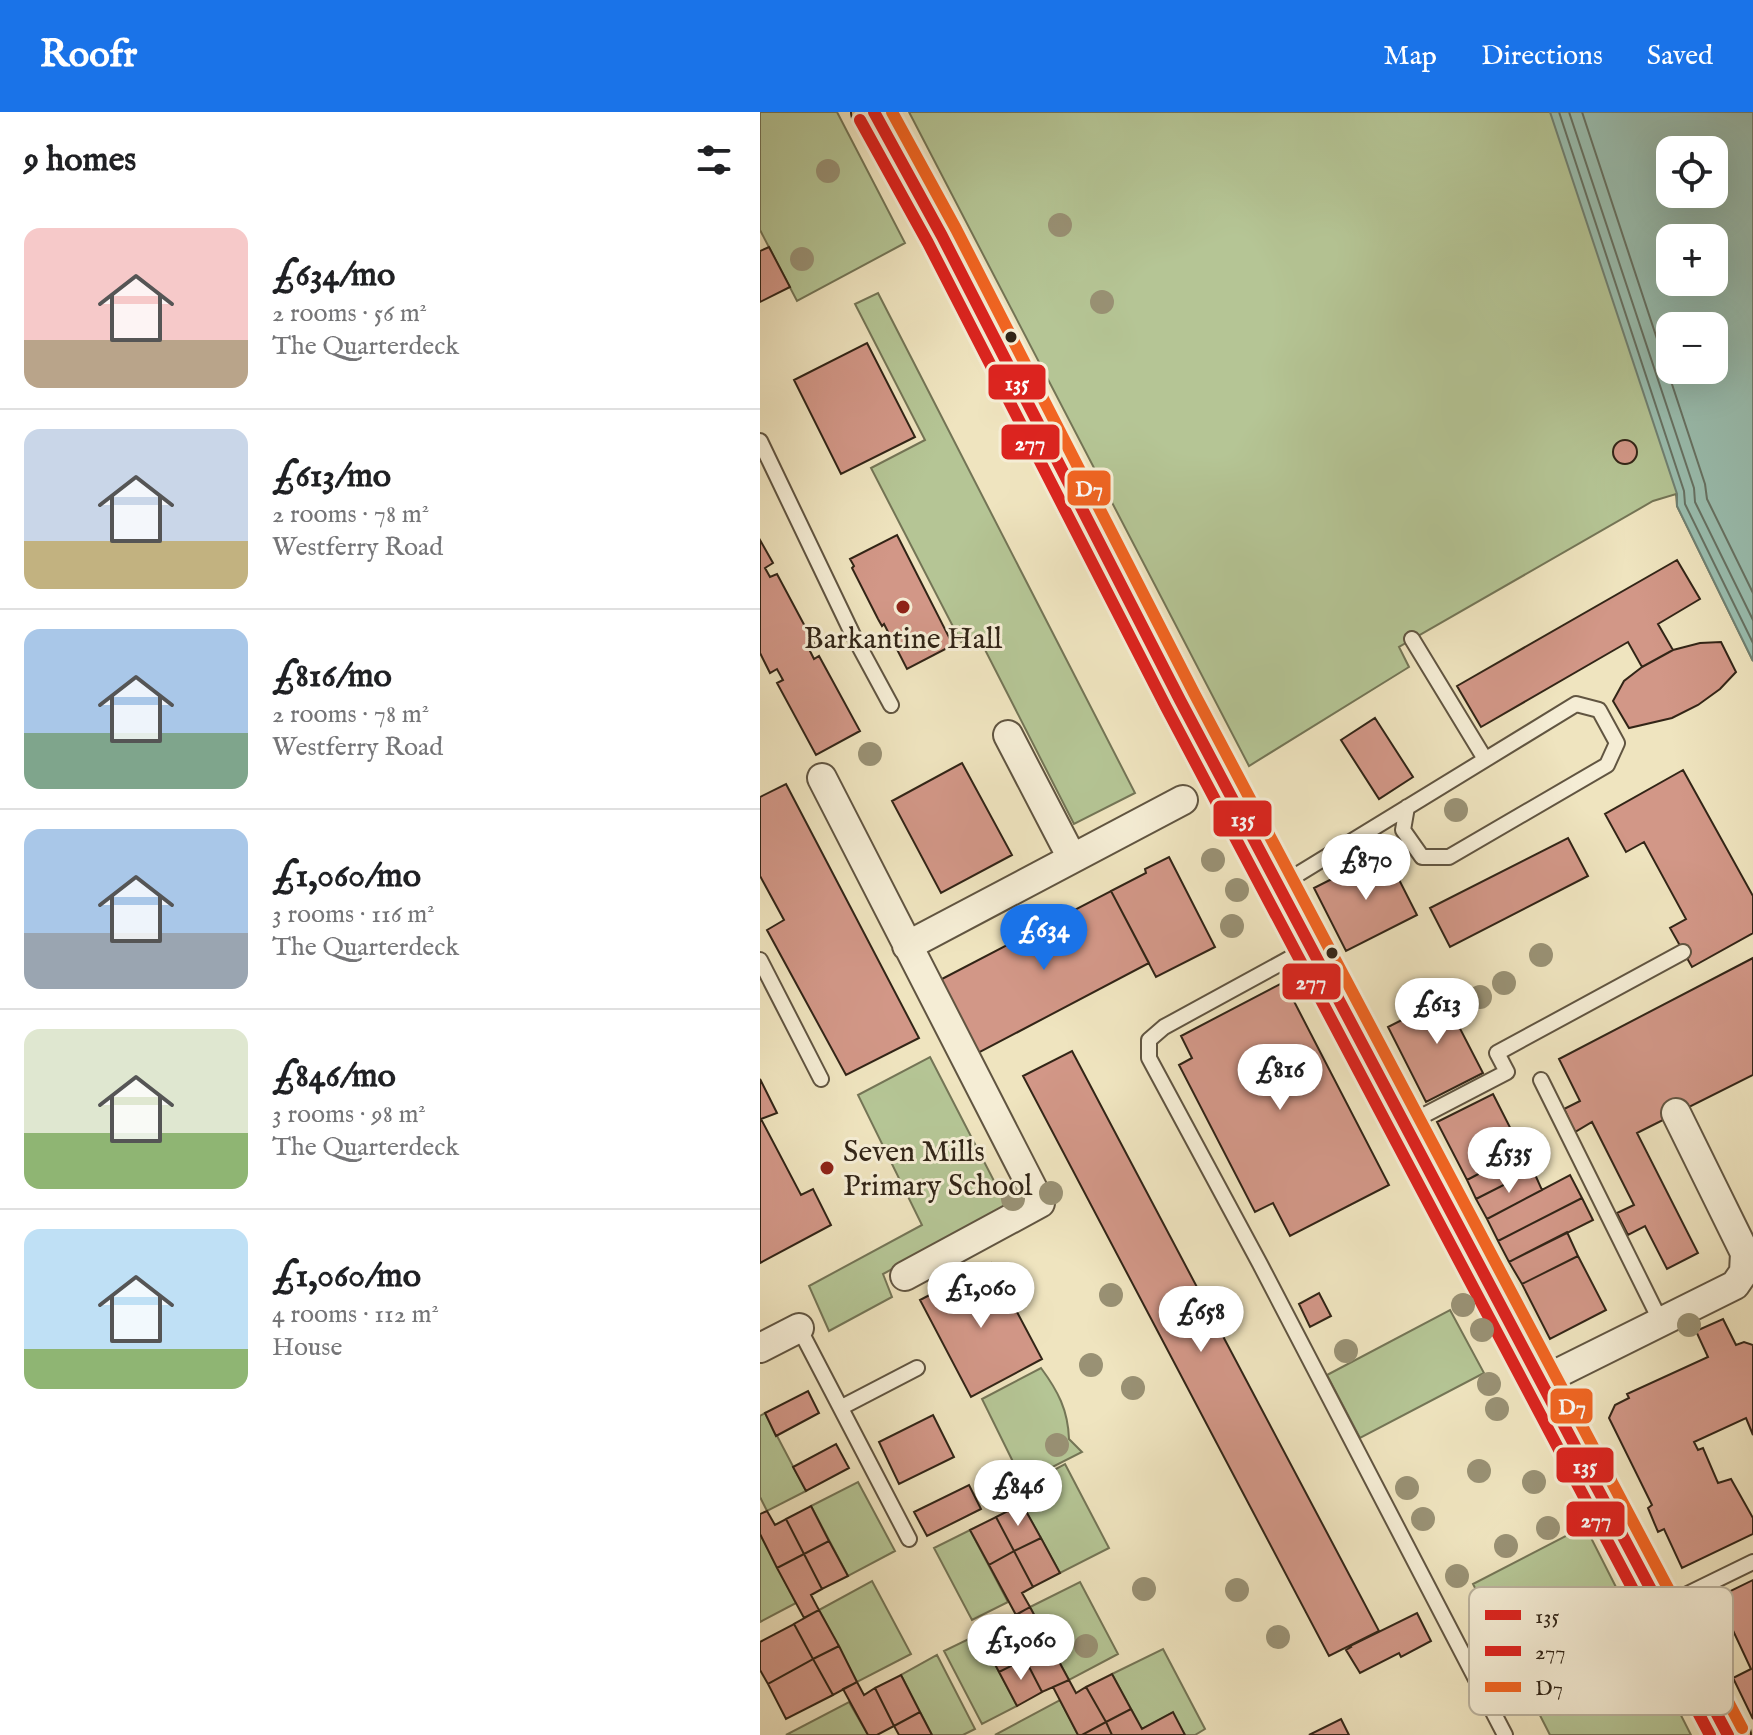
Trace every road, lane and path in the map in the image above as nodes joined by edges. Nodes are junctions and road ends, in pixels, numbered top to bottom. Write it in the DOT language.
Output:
graph roads {
  1 [pos="874,112"];
  2 [pos="760,441"];
  3 [pos="1412,639"];
  4 [pos="891,705"];
  5 [pos="1008,735"];
  6 [pos="1485,759"];
  7 [pos="822,778"];
  8 [pos="1183,800"];
  9 [pos="1407,807"];
  10 [pos="1380,823"];
  11 [pos="1403,830"];
  12 [pos="1072,858"];
  13 [pos="1279,886"];
  14 [pos="907,946"];
  15 [pos="1311,947"];
  16 [pos="1683,952"];
  17 [pos="760,960"];
  18 [pos="821,1079"];
  19 [pos="1541,1080"];
  20 [pos="1676,1113"];
  21 [pos="1405,1125"];
  22 [pos="1749,1274"];
  23 [pos="905,1276"];
  24 [pos="1661,1322"];
  25 [pos="799,1328"];
  26 [pos="760,1348"];
  27 [pos="917,1368"];
  28 [pos="1542,1381"];
  29 [pos="842,1407"];
  30 [pos="909,1539"];
  31 [pos="1753,1562"];
  32 [pos="1650,1587"];
  33 [pos="1702,1587"];
  34 [pos="1469,1666"];
  35 [pos="1495,1715"];
  36 [pos="1718,1715"];
  37 [pos="1505,1735"];
  38 [pos="1728,1735"];
  1 -- 13 [label="main road"];
  2 -- 4 [label="lane"];
  3 -- 6 [label="lane"];
  5 -- 12 [label="street"];
  6 -- 9 [label="lane"];
  6 -- 11 [label="lane"];
  7 -- 14 [label="street"];
  8 -- 12 [label="street"];
  9 -- 10 [label="lane"];
  9 -- 11 [label="lane"];
  10 -- 11 [label="lane"];
  10 -- 13 [label="lane"];
  12 -- 14 [label="street"];
  13 -- 15 [label="main road"];
  14 -- 23 [label="street"];
  15 -- 21 [label="main road"];
  15 -- 34 [label="lane"];
  16 -- 21 [label="lane"];
  17 -- 18 [label="lane"];
  19 -- 24 [label="lane"];
  20 -- 22 [label="street"];
  21 -- 28 [label="main road"];
  22 -- 24 [label="street"];
  24 -- 28 [label="street"];
  25 -- 26 [label="street"];
  25 -- 29 [label="lane"];
  27 -- 29 [label="lane"];
  28 -- 32 [label="main road"];
  29 -- 30 [label="lane"];
  31 -- 33 [label="lane"];
  35 -- 37 [label="lane"];
  36 -- 38 [label="main road"];
}
